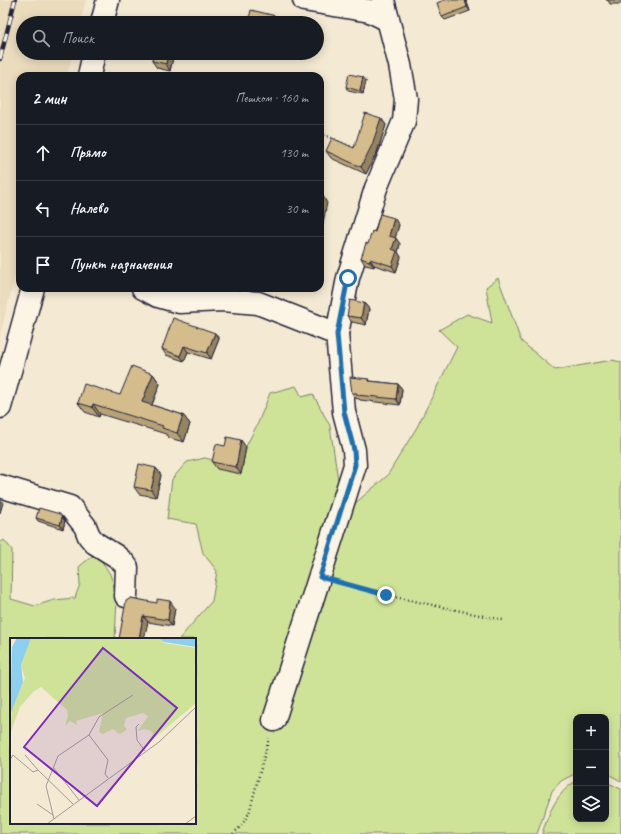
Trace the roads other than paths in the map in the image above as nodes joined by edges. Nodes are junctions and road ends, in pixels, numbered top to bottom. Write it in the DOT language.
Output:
graph roads {
  1 [pos="108,0"];
  2 [pos="304,0"];
  3 [pos="385,10"];
  4 [pos="104,16"];
  5 [pos="92,60"];
  6 [pos="90,72"];
  7 [pos="32,292"];
  8 [pos="150,292"];
  9 [pos="337,334"];
  10 [pos="0,407"];
  11 [pos="0,486"];
  12 [pos="126,596"];
  13 [pos="274,720"];
  1 -- 4 [label="street"];
  2 -- 3 [label="street"];
  3 -- 9 [label="street"];
  5 -- 6 [label="street"];
  7 -- 10 [label="street"];
  8 -- 9 [label="street"];
  9 -- 13 [label="street"];
  11 -- 12 [label="street"];
}
